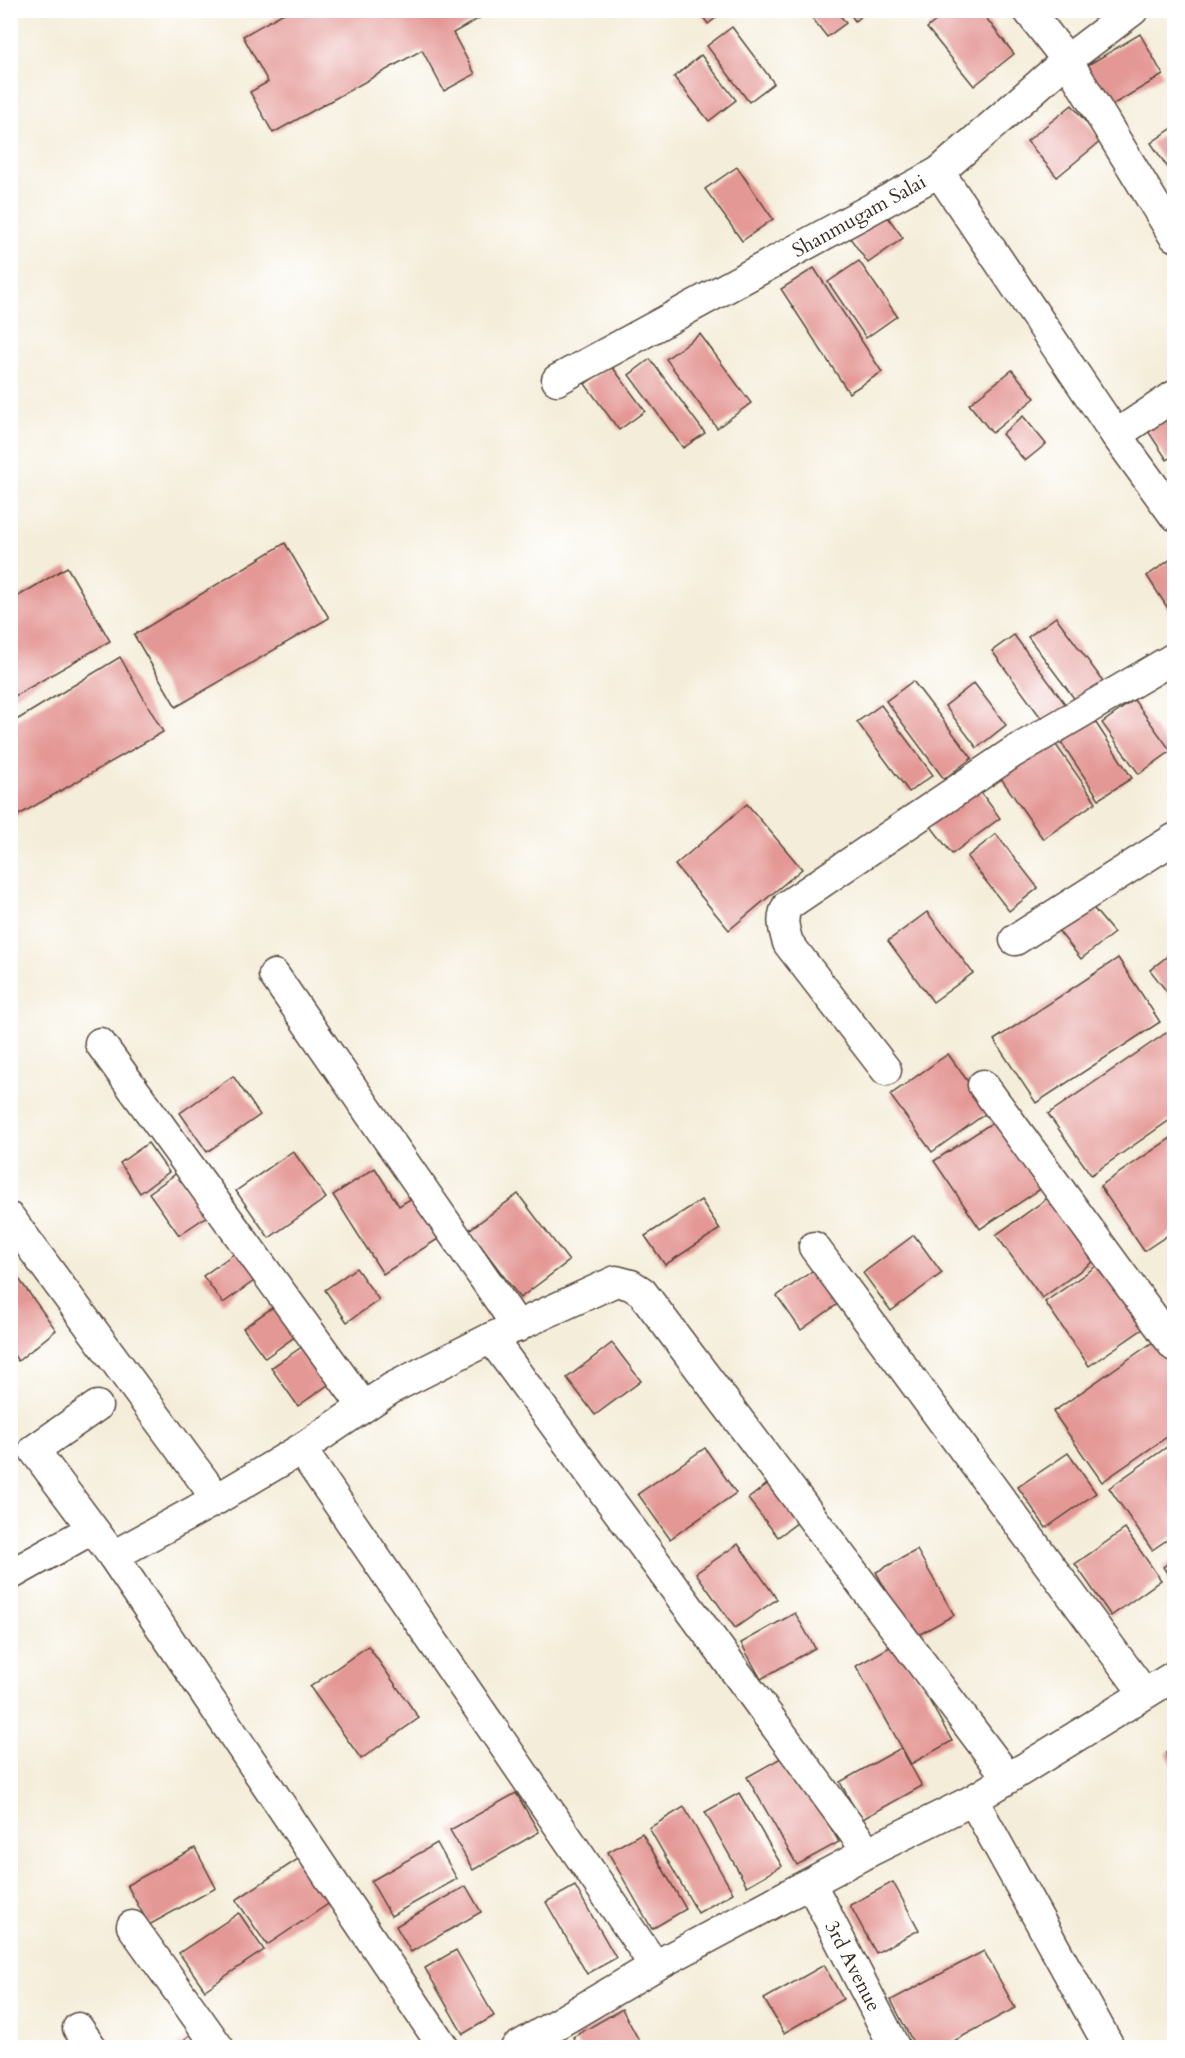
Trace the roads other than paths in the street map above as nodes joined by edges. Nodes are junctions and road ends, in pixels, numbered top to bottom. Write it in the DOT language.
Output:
graph roads {
  1 [pos="1028,10"];
  2 [pos="1133,10"];
  3 [pos="1067,60"];
  4 [pos="939,172"];
  5 [pos="1174,236"];
  6 [pos="557,381"];
  7 [pos="1174,396"];
  8 [pos="1116,435"];
  9 [pos="1174,515"];
  10 [pos="1174,658"];
  11 [pos="1174,839"];
  12 [pos="1015,940"];
  13 [pos="274,975"];
  14 [pos="100,1042"];
  15 [pos="886,1071"];
  16 [pos="983,1085"];
  17 [pos="10,1218"];
  18 [pos="814,1248"];
  19 [pos="505,1333"];
  20 [pos="1174,1346"];
  21 [pos="97,1406"];
  22 [pos="363,1406"];
  23 [pos="301,1449"];
  24 [pos="217,1499"];
  25 [pos="92,1528"];
  26 [pos="112,1556"];
  27 [pos="10,1575"];
  28 [pos="1174,1676"];
  29 [pos="1144,1693"];
  30 [pos="1008,1778"];
  31 [pos="973,1800"];
  32 [pos="868,1852"];
  33 [pos="811,1884"];
  34 [pos="132,1926"];
  35 [pos="655,1966"];
  36 [pos="219,2048"];
  37 [pos="444,2048"];
  38 [pos="516,2048"];
  39 [pos="895,2048"];
  40 [pos="1110,2048"];
  1 -- 3 [label="street"];
  2 -- 3 [label="street, Shanmugam Salai"];
  3 -- 4 [label="street, Shanmugam Salai"];
  3 -- 5 [label="street"];
  4 -- 6 [label="street, Shanmugam Salai"];
  4 -- 8 [label="street"];
  7 -- 8 [label="street"];
  8 -- 9 [label="street"];
  10 -- 15 [label="street"];
  11 -- 12 [label="street"];
  13 -- 19 [label="street"];
  14 -- 22 [label="street"];
  16 -- 20 [label="street"];
  17 -- 24 [label="street"];
  18 -- 29 [label="street"];
  19 -- 22 [label="street"];
  19 -- 30 [label="street"];
  19 -- 32 [label="street"];
  21 -- 25 [label="street"];
  22 -- 23 [label="street"];
  23 -- 24 [label="street"];
  23 -- 35 [label="street"];
  24 -- 26 [label="street"];
  25 -- 26 [label="street"];
  25 -- 27 [label="street"];
  26 -- 37 [label="street"];
  28 -- 29 [label="street"];
  29 -- 30 [label="street"];
  30 -- 31 [label="street"];
  31 -- 32 [label="street"];
  31 -- 40 [label="street"];
  32 -- 33 [label="street"];
  33 -- 35 [label="street"];
  33 -- 39 [label="street, 3rd Avenue"];
  34 -- 36 [label="street"];
  35 -- 38 [label="street"];
}
